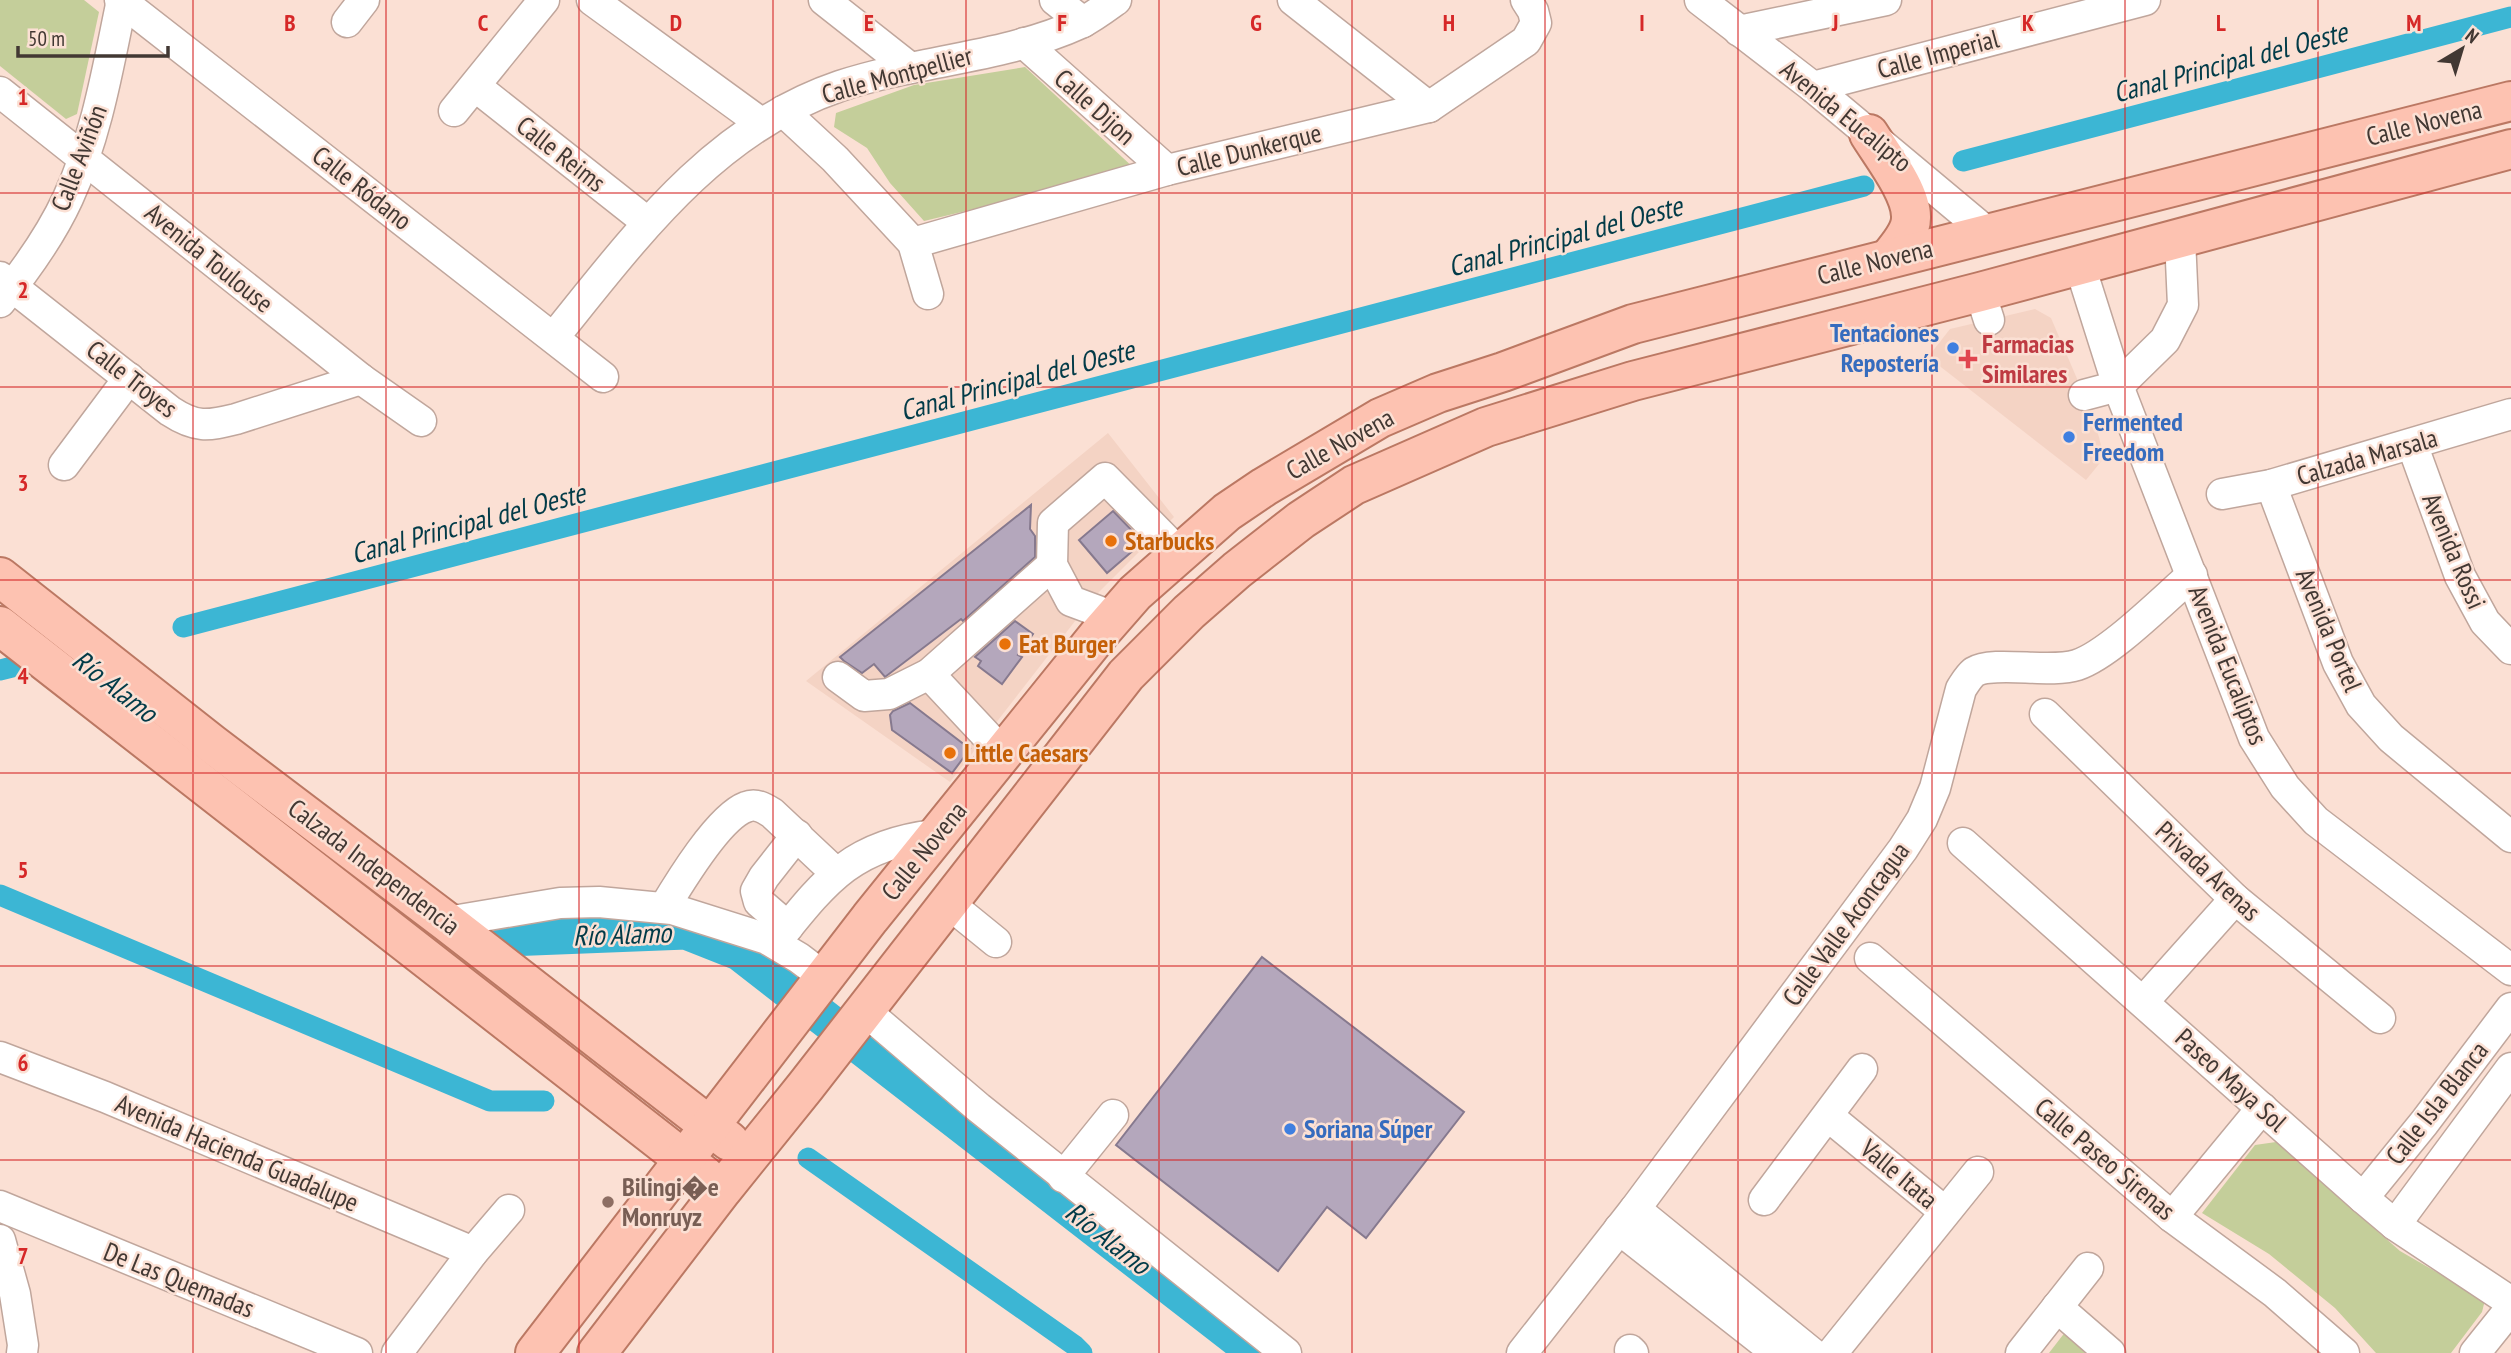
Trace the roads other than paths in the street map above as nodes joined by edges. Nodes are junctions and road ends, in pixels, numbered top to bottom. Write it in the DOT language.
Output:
graph roads {
  1 [pos="122,0"];
  2 [pos="544,0"];
  3 [pos="592,0"];
  4 [pos="824,0"];
  5 [pos="1055,0"];
  6 [pos="1116,0"];
  7 [pos="1525,0"];
  8 [pos="1700,0"];
  9 [pos="1886,0"];
  10 [pos="2144,0"];
  11 [pos="1312,6"];
  12 [pos="1083,22"];
  13 [pos="1739,30"];
  14 [pos="1024,43"];
  15 [pos="909,67"];
  16 [pos="475,86"];
  17 [pos="1813,87"];
  18 [pos="0,92"];
  19 [pos="2511,101"];
  20 [pos="1429,107"];
  21 [pos="454,111"];
  22 [pos="772,117"];
  23 [pos="1868,134"];
  24 [pos="2511,149"];
  25 [pos="83,157"];
  26 [pos="1167,170"];
  27 [pos="647,222"];
  28 [pos="1989,234"];
  29 [pos="2180,239"];
  30 [pos="913,243"];
  31 [pos="1890,257"];
  32 [pos="2080,266"];
  33 [pos="4,288"];
  34 [pos="929,294"];
  35 [pos="554,337"];
  36 [pos="1503,372"];
  37 [pos="129,377"];
  38 [pos="603,377"];
  39 [pos="361,379"];
  40 [pos="2118,386"];
  41 [pos="2084,395"];
  42 [pos="2511,414"];
  43 [pos="421,421"];
  44 [pos="2412,444"];
  45 [pos="64,465"];
  46 [pos="2271,485"];
  47 [pos="1264,487"];
  48 [pos="2222,494"];
  49 [pos="1301,520"];
  50 [pos="1178,553"];
  51 [pos="1052,565"];
  52 [pos="2192,575"];
  53 [pos="0,577"];
  54 [pos="1114,617"];
  55 [pos="0,626"];
  56 [pos="2511,649"];
  57 [pos="929,674"];
  58 [pos="1126,676"];
  59 [pos="838,677"];
  60 [pos="2045,714"];
  61 [pos="1002,752"];
  62 [pos="797,835"];
  63 [pos="935,835"];
  64 [pos="2511,837"];
  65 [pos="1963,843"];
  66 [pos="836,873"];
  67 [pos="2235,899"];
  68 [pos="948,903"];
  69 [pos="664,908"];
  70 [pos="870,918"];
  71 [pos="447,922"];
  72 [pos="782,935"];
  73 [pos="996,942"];
  74 [pos="1870,958"];
  75 [pos="2511,970"];
  76 [pos="821,982"];
  77 [pos="2143,1002"];
  78 [pos="2511,1008"];
  79 [pos="862,1013"];
  80 [pos="2380,1018"];
  81 [pos="0,1057"];
  82 [pos="2511,1068"];
  83 [pos="1862,1069"];
  84 [pos="2262,1108"];
  85 [pos="1113,1115"];
  86 [pos="1828,1116"];
  87 [pos="2424,1123"];
  88 [pos="709,1126"];
  89 [pos="2454,1145"];
  90 [pos="748,1157"];
  91 [pos="684,1160"];
  92 [pos="1978,1172"];
  93 [pos="1063,1177"];
  94 [pos="722,1190"];
  95 [pos="2363,1198"];
  96 [pos="1764,1200"];
  97 [pos="0,1206"];
  98 [pos="509,1210"];
  99 [pos="1944,1211"];
  100 [pos="2172,1217"];
  101 [pos="1627,1219"];
  102 [pos="2395,1225"];
  103 [pos="0,1240"];
  104 [pos="473,1252"];
  105 [pos="2088,1268"];
  106 [pos="2511,1302"];
  107 [pos="2057,1307"];
  108 [pos="2511,1308"];
  109 [pos="22,1353"];
  110 [pos="357,1353"];
  111 [pos="397,1353"];
  112 [pos="535,1353"];
  113 [pos="597,1353"];
  114 [pos="1286,1353"];
  115 [pos="1522,1353"];
  116 [pos="1777,1353"];
  117 [pos="1812,1353"];
  118 [pos="1832,1353"];
  119 [pos="2021,1353"];
  120 [pos="2110,1353"];
  121 [pos="2344,1353"];
  122 [pos="2475,1353"];
  1 -- 25 [label="street, Calle Aviñón"];
  1 -- 35 [label="street, Calle Ródano"];
  2 -- 16 [label="street"];
  3 -- 22 [label="street"];
  4 -- 15 [label="street"];
  5 -- 12 [label="street"];
  6 -- 12 [label="street, Calle Montpellier"];
  7 -- 20 [label="street, Calle Dunkerque"];
  8 -- 13 [label="street, Avenida Eucalipto"];
  9 -- 13 [label="street"];
  10 -- 17 [label="street, Calle Imperial"];
  11 -- 20 [label="street"];
  12 -- 14 [label="street, Calle Montpellier"];
  13 -- 17 [label="street, Avenida Eucalipto"];
  14 -- 15 [label="street, Calle Montpellier"];
  14 -- 26 [label="street, Calle Dijon"];
  15 -- 22 [label="street, Calle Montpellier"];
  16 -- 21 [label="street"];
  16 -- 27 [label="street, Calle Reims"];
  17 -- 23 [label="street, Avenida Eucalipto"];
  18 -- 25 [label="street, Avenida Toulouse"];
  19 -- 28 [label="main road, Calle Novena"];
  20 -- 26 [label="street, Calle Dunkerque"];
  22 -- 27 [label="street, Calle Montpellier"];
  22 -- 30 [label="street"];
  23 -- 28 [label="street, Avenida Eucalipto"];
  23 -- 31 [label="main road"];
  24 -- 29 [label="main road, Calle Novena"];
  25 -- 33 [label="street, Calle Aviñón"];
  25 -- 39 [label="street, Avenida Toulouse"];
  26 -- 30 [label="street, Calle Dunkerque"];
  27 -- 35 [label="street, Calle Montpellier"];
  28 -- 31 [label="main road, Calle Novena"];
  29 -- 32 [label="main road, Calle Novena"];
  29 -- 40 [label="street"];
  30 -- 34 [label="street"];
  31 -- 36 [label="main road, Calle Novena"];
  32 -- 40 [label="street, Avenida Eucaliptos"];
  32 -- 49 [label="main road, Calle Novena"];
  33 -- 37 [label="street, Calle Troyes"];
  35 -- 38 [label="street, Calle Ródano"];
  36 -- 47 [label="main road, Calle Novena"];
  36 -- 49 [label="main road"];
  37 -- 39 [label="street, Calle Troyes"];
  37 -- 45 [label="street"];
  39 -- 43 [label="street, Avenida Toulouse"];
  40 -- 41 [label="street"];
  40 -- 52 [label="street, Avenida Eucaliptos"];
  42 -- 44 [label="street, Calzada Marsala"];
  44 -- 46 [label="street, Calzada Marsala"];
  44 -- 56 [label="street, Avenida Rossi"];
  46 -- 48 [label="street, Calzada Marsala"];
  46 -- 64 [label="street, Avenida Portel"];
  47 -- 50 [label="main road, Calle Novena"];
  47 -- 58 [label="main road"];
  49 -- 58 [label="main road, Calle Novena"];
  50 -- 51 [label="street"];
  50 -- 54 [label="main road, Calle Novena"];
  51 -- 54 [label="street"];
  51 -- 57 [label="street"];
  52 -- 75 [label="street, Avenida Eucaliptos"];
  52 -- 101 [label="street, Calle Valle Aconcagua"];
  53 -- 71 [label="main road, Calzada Independencia"];
  54 -- 61 [label="main road, Calle Novena"];
  55 -- 91 [label="main road, Calzada Independencia"];
  57 -- 59 [label="street"];
  57 -- 61 [label="street"];
  58 -- 68 [label="main road, Calle Novena"];
  60 -- 67 [label="street, Privada Arenas"];
  61 -- 63 [label="main road, Calle Novena"];
  62 -- 66 [label="street"];
  62 -- 69 [label="street"];
  62 -- 72 [label="street"];
  63 -- 66 [label="street"];
  63 -- 70 [label="main road, Calle Novena"];
  65 -- 77 [label="street, Paseo Maya Sol"];
  66 -- 72 [label="street"];
  67 -- 77 [label="street"];
  67 -- 80 [label="street, Privada Arenas"];
  68 -- 73 [label="street"];
  68 -- 79 [label="main road, Calle Novena"];
  69 -- 71 [label="street"];
  69 -- 72 [label="street"];
  70 -- 76 [label="main road, Calle Novena"];
  70 -- 79 [label="main road"];
  71 -- 88 [label="main road, Calzada Independencia"];
  72 -- 76 [label="street"];
  74 -- 100 [label="street, Calle Paseo Sirenas"];
  76 -- 88 [label="main road, Calle Novena"];
  77 -- 84 [label="street, Paseo Maya Sol"];
  78 -- 87 [label="street, Calle Isla Blanca"];
  79 -- 90 [label="main road, Calle Novena"];
  79 -- 93 [label="street"];
  81 -- 104 [label="street, Avenida Hacienda Guadalupe"];
  82 -- 89 [label="street, Calle Isla Blanca"];
  83 -- 86 [label="street"];
  84 -- 95 [label="street, Paseo Maya Sol"];
  84 -- 100 [label="street"];
  85 -- 93 [label="street"];
  86 -- 96 [label="street"];
  86 -- 99 [label="street, Valle Itata"];
  87 -- 89 [label="street"];
  87 -- 95 [label="street, Calle Isla Blanca"];
  88 -- 90 [label="main road, Calzada Independencia"];
  88 -- 91 [label="main road, Calle Novena"];
  89 -- 102 [label="street, Calle Isla Blanca"];
  90 -- 94 [label="main road, Calle Novena"];
  91 -- 94 [label="main road, Calzada Independencia"];
  91 -- 112 [label="main road, Calle Novena"];
  92 -- 99 [label="street"];
  93 -- 114 [label="street"];
  94 -- 113 [label="main road, Calle Novena"];
  95 -- 102 [label="street, Paseo Maya Sol"];
  97 -- 110 [label="street, De Las Quemadas"];
  98 -- 104 [label="street"];
  99 -- 118 [label="street, Valle Itata"];
  100 -- 121 [label="street, Calle Paseo Sirenas"];
  101 -- 115 [label="street, Calle Valle Aconcagua"];
  101 -- 116 [label="street"];
  101 -- 117 [label="street"];
  102 -- 106 [label="street, Paseo Maya Sol"];
  103 -- 109 [label="street"];
  104 -- 111 [label="street"];
  105 -- 107 [label="street"];
  107 -- 119 [label="street"];
  107 -- 120 [label="street"];
  108 -- 122 [label="street"];
}
